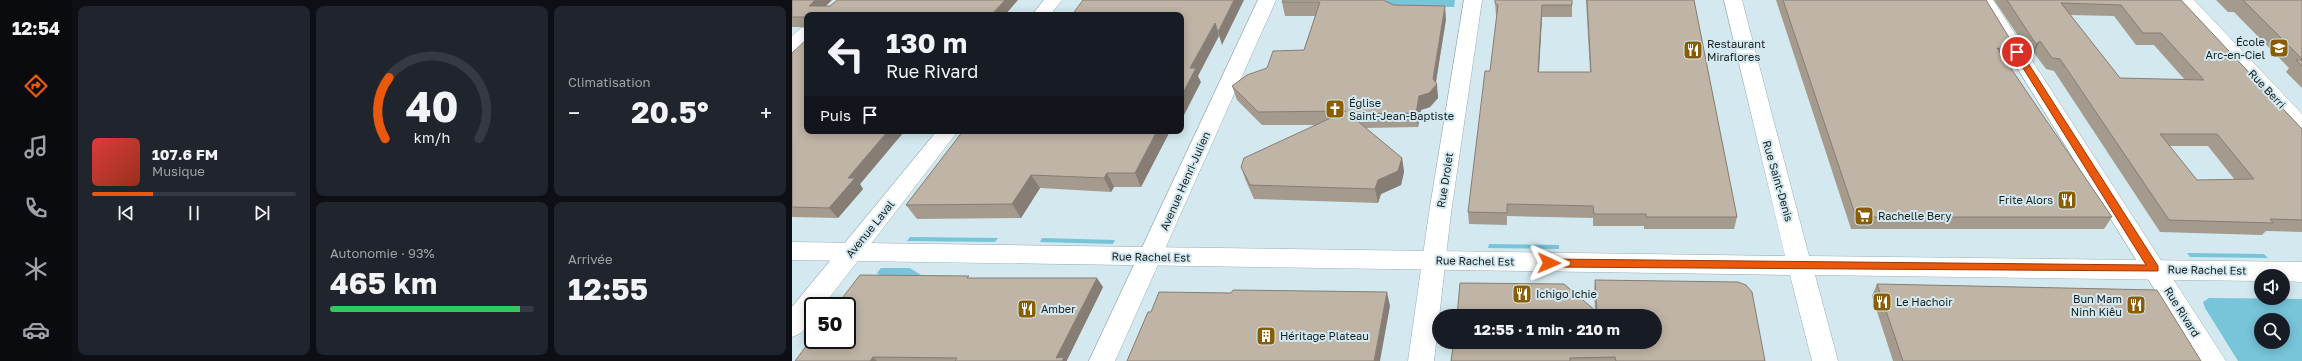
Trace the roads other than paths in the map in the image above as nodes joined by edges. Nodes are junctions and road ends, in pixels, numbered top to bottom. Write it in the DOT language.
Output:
graph roads {
  1 [pos="1053,0"];
  2 [pos="1267,0"];
  3 [pos="1472,0"];
  4 [pos="1733,0"];
  5 [pos="1984,0"];
  6 [pos="2184,0"];
  7 [pos="1043,12"];
  8 [pos="804,35"];
  9 [pos="792,46"];
  10 [pos="2302,126"];
  11 [pos="946,134"];
  12 [pos="792,251"];
  13 [pos="852,251"];
  14 [pos="1150,257"];
  15 [pos="1435,260"];
  16 [pos="1801,266"];
  17 [pos="2154,269"];
  18 [pos="2302,272"];
  19 [pos="792,326"];
  20 [pos="1102,361"];
  21 [pos="1421,361"];
  22 [pos="1825,361"];
  23 [pos="2213,361"];
  1 -- 7 [label="street"];
  2 -- 14 [label="street, Avenue Henri-Julien"];
  3 -- 15 [label="street, Rue Drolet"];
  4 -- 16 [label="street, Rue Saint-Denis"];
  5 -- 17 [label="street, Rue Rivard"];
  6 -- 10 [label="street, Rue Berri"];
  8 -- 9 [label="street"];
  11 -- 13 [label="street, Avenue Laval"];
  12 -- 13 [label="street, Rue Rachel Est"];
  13 -- 14 [label="street, Rue Rachel Est"];
  13 -- 19 [label="street, Avenue Laval"];
  14 -- 15 [label="street, Rue Rachel Est"];
  14 -- 20 [label="street, Avenue Henri-Julien"];
  15 -- 16 [label="street, Rue Rachel Est"];
  15 -- 21 [label="street, Rue Drolet"];
  16 -- 17 [label="street, Rue Rachel Est"];
  16 -- 22 [label="street, Rue Saint-Denis"];
  17 -- 18 [label="street, Rue Rachel Est"];
  17 -- 23 [label="street, Rue Rivard"];
}
